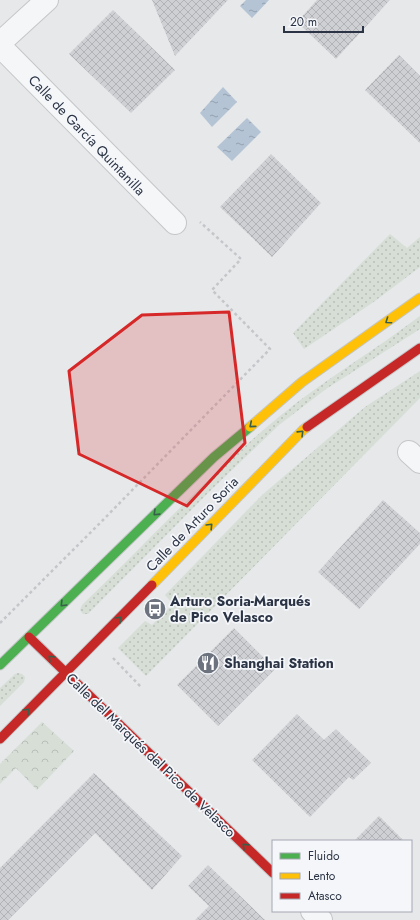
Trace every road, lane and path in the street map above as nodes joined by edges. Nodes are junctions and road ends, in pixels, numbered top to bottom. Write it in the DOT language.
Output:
graph roads {
  1 [pos="47,0"];
  2 [pos="0,43"];
  3 [pos="0,46"];
  4 [pos="174,224"];
  5 [pos="420,298"];
  6 [pos="420,348"];
  7 [pos="0,623"];
  8 [pos="29,637"];
  9 [pos="0,665"];
  10 [pos="65,673"];
  11 [pos="0,739"];
  12 [pos="272,872"];
  13 [pos="313,912"];
  14 [pos="321,920"];
  1 -- 2 [label="street"];
  3 -- 4 [label="street, Calle de García Quintanilla"];
  4 -- 7 [label="path"];
  5 -- 8 [label="main road, one-way"];
  10 -- 6 [label="main road, Calle de Arturo Soria, one-way"];
  8 -- 9 [label="main road"];
  10 -- 8 [label="main road, Calle del Marqués del Pico de Velasco, one-way"];
  11 -- 10 [label="main road, Calle de Arturo Soria, one-way"];
  12 -- 10 [label="main road, Calle del Marqués del Pico de Velasco, one-way"];
  13 -- 14 [label="street"];
}
